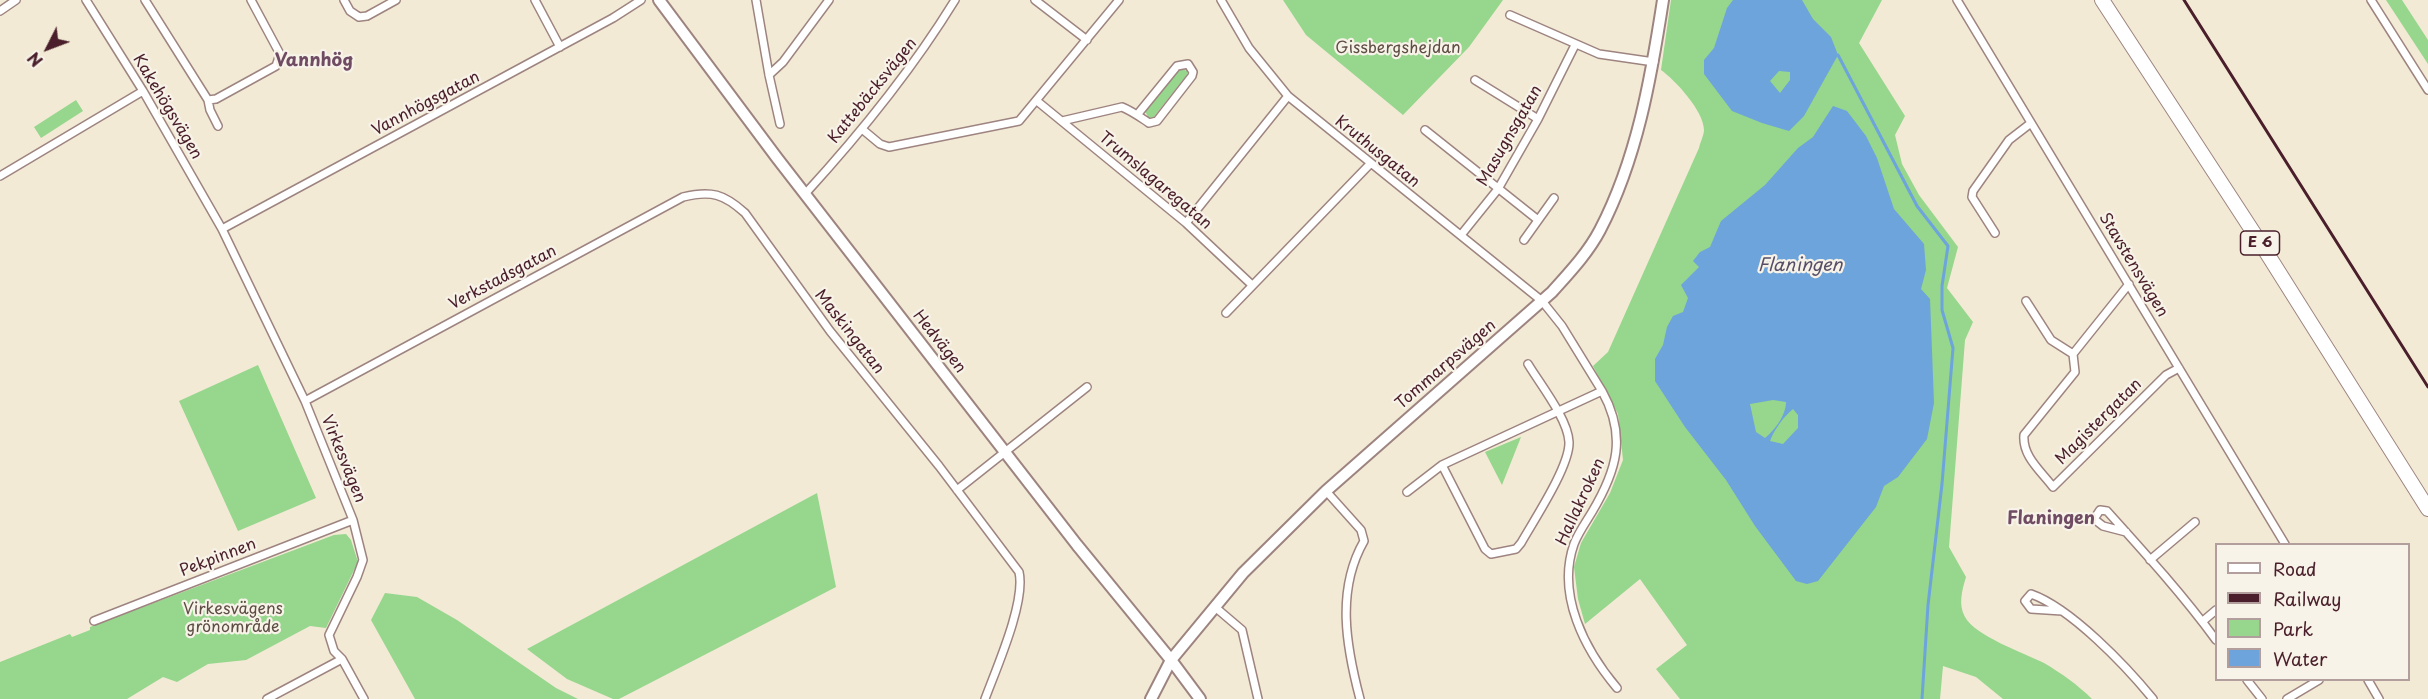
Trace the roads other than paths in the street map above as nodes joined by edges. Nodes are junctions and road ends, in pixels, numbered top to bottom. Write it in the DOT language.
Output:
graph roads {
  1 [pos="16,0"];
  2 [pos="86,0"];
  3 [pos="145,0"];
  4 [pos="250,0"];
  5 [pos="344,0"];
  6 [pos="396,0"];
  7 [pos="535,0"];
  8 [pos="641,0"];
  9 [pos="659,0"];
  10 [pos="756,0"];
  11 [pos="829,0"];
  12 [pos="955,0"];
  13 [pos="1035,0"];
  14 [pos="1119,0"];
  15 [pos="1221,0"];
  16 [pos="1663,0"];
  17 [pos="1956,0"];
  18 [pos="2102,0"];
  19 [pos="2371,0"];
  20 [pos="0,11"];
  21 [pos="1510,15"];
  22 [pos="1088,40"];
  23 [pos="1575,45"];
  24 [pos="560,47"];
  25 [pos="1654,62"];
  26 [pos="768,75"];
  27 [pos="1475,80"];
  28 [pos="2428,90"];
  29 [pos="142,91"];
  30 [pos="1288,96"];
  31 [pos="208,100"];
  32 [pos="1037,101"];
  33 [pos="1137,115"];
  34 [pos="1538,119"];
  35 [pos="1062,121"];
  36 [pos="2031,123"];
  37 [pos="780,124"];
  38 [pos="218,126"];
  39 [pos="862,129"];
  40 [pos="1425,130"];
  41 [pos="1370,164"];
  42 [pos="0,176"];
  43 [pos="1498,189"];
  44 [pos="805,194"];
  45 [pos="718,195"];
  46 [pos="1554,198"];
  47 [pos="1538,220"];
  48 [pos="1186,223"];
  49 [pos="222,229"];
  50 [pos="1995,233"];
  51 [pos="1461,235"];
  52 [pos="1524,240"];
  53 [pos="2129,284"];
  54 [pos="1252,285"];
  55 [pos="1542,301"];
  56 [pos="2026,301"];
  57 [pos="1226,313"];
  58 [pos="2073,354"];
  59 [pos="1528,364"];
  60 [pos="2179,368"];
  61 [pos="1087,387"];
  62 [pos="1602,391"];
  63 [pos="305,401"];
  64 [pos="1558,413"];
  65 [pos="1005,451"];
  66 [pos="1442,465"];
  67 [pos="957,490"];
  68 [pos="1326,491"];
  69 [pos="1407,492"];
  70 [pos="2428,507"];
  71 [pos="353,520"];
  72 [pos="2195,522"];
  73 [pos="2126,532"];
  74 [pos="2284,543"];
  75 [pos="2150,561"];
  76 [pos="1215,607"];
  77 [pos="2061,611"];
  78 [pos="2215,612"];
  79 [pos="94,621"];
  80 [pos="2203,621"];
  81 [pos="2215,637"];
  82 [pos="342,659"];
  83 [pos="1171,660"];
  84 [pos="2248,681"];
  85 [pos="2317,681"];
  86 [pos="2369,681"];
  87 [pos="1617,688"];
  88 [pos="267,699"];
  89 [pos="364,699"];
  90 [pos="985,699"];
  91 [pos="1151,699"];
  92 [pos="1200,699"];
  93 [pos="1258,699"];
  94 [pos="1360,699"];
  95 [pos="2153,699"];
  96 [pos="2262,699"];
  97 [pos="2287,699"];
  98 [pos="2379,699"];
  1 -- 20 [label="street"];
  2 -- 29 [label="street, Kakehögsvägen"];
  3 -- 31 [label="street"];
  4 -- 31 [label="street"];
  5 -- 6 [label="street"];
  7 -- 24 [label="street"];
  8 -- 24 [label="street, Vannhögsgatan"];
  9 -- 44 [label="street, Hedvägen"];
  10 -- 26 [label="street"];
  11 -- 26 [label="street"];
  12 -- 39 [label="street, Kattebäcksvägen"];
  13 -- 22 [label="street"];
  14 -- 22 [label="street"];
  15 -- 30 [label="street, Kruthusgatan"];
  16 -- 25 [label="street, Tommarpsvägen"];
  17 -- 36 [label="street, Stavstensvägen"];
  18 -- 70 [label="highway, E 6"];
  19 -- 28 [label="street"];
  21 -- 23 [label="street"];
  22 -- 32 [label="street"];
  23 -- 25 [label="street"];
  23 -- 34 [label="street, Masugnsgatan"];
  24 -- 49 [label="street, Vannhögsgatan"];
  25 -- 55 [label="street, Tommarpsvägen"];
  26 -- 37 [label="street"];
  27 -- 34 [label="street"];
  29 -- 42 [label="street"];
  29 -- 49 [label="street, Kakehögsvägen"];
  30 -- 41 [label="street, Kruthusgatan"];
  30 -- 48 [label="street"];
  31 -- 38 [label="street"];
  32 -- 35 [label="street, Trumslagaregatan"];
  32 -- 39 [label="street"];
  33 -- 33 [label="street"];
  33 -- 35 [label="street"];
  34 -- 43 [label="street, Masugnsgatan"];
  35 -- 48 [label="street, Trumslagaregatan"];
  36 -- 50 [label="street"];
  36 -- 53 [label="street, Stavstensvägen"];
  39 -- 44 [label="street, Kattebäcksvägen"];
  40 -- 43 [label="street"];
  41 -- 51 [label="street, Kruthusgatan"];
  41 -- 54 [label="street"];
  43 -- 47 [label="street"];
  43 -- 51 [label="street, Masugnsgatan"];
  44 -- 65 [label="street, Hedvägen"];
  45 -- 63 [label="street, Verkstadsgatan"];
  45 -- 67 [label="street, Maskingatan"];
  46 -- 47 [label="street"];
  47 -- 52 [label="street"];
  48 -- 54 [label="street, Trumslagaregatan"];
  49 -- 63 [label="street, Virkesvägen"];
  51 -- 55 [label="street, Kruthusgatan"];
  53 -- 58 [label="street, Magistergatan"];
  53 -- 60 [label="street, Stavstensvägen"];
  54 -- 57 [label="street"];
  55 -- 62 [label="street, Hallakroken"];
  55 -- 68 [label="street, Tommarpsvägen"];
  56 -- 58 [label="street"];
  58 -- 60 [label="street, Magistergatan"];
  59 -- 64 [label="street"];
  60 -- 74 [label="street, Stavstensvägen"];
  61 -- 65 [label="street"];
  62 -- 64 [label="street"];
  62 -- 87 [label="street, Hallakroken"];
  63 -- 71 [label="street, Virkesvägen"];
  64 -- 66 [label="street"];
  64 -- 66 [label="street"];
  65 -- 67 [label="street"];
  65 -- 83 [label="street, Hedvägen"];
  66 -- 69 [label="street"];
  67 -- 90 [label="street, Maskingatan"];
  68 -- 76 [label="street, Tommarpsvägen"];
  68 -- 94 [label="street"];
  71 -- 79 [label="street, Pekpinnen"];
  71 -- 82 [label="street, Virkesvägen"];
  72 -- 75 [label="street"];
  73 -- 75 [label="street"];
  75 -- 80 [label="street"];
  76 -- 83 [label="street, Tommarpsvägen"];
  76 -- 93 [label="street"];
  77 -- 77 [label="street"];
  77 -- 95 [label="street"];
  78 -- 80 [label="street"];
  80 -- 81 [label="street"];
  82 -- 88 [label="street"];
  82 -- 89 [label="street, Virkesvägen"];
  83 -- 91 [label="street, Tommarpsvägen"];
  83 -- 92 [label="street, Hedvägen"];
  84 -- 96 [label="street"];
  85 -- 97 [label="street"];
  86 -- 98 [label="street"];
}
